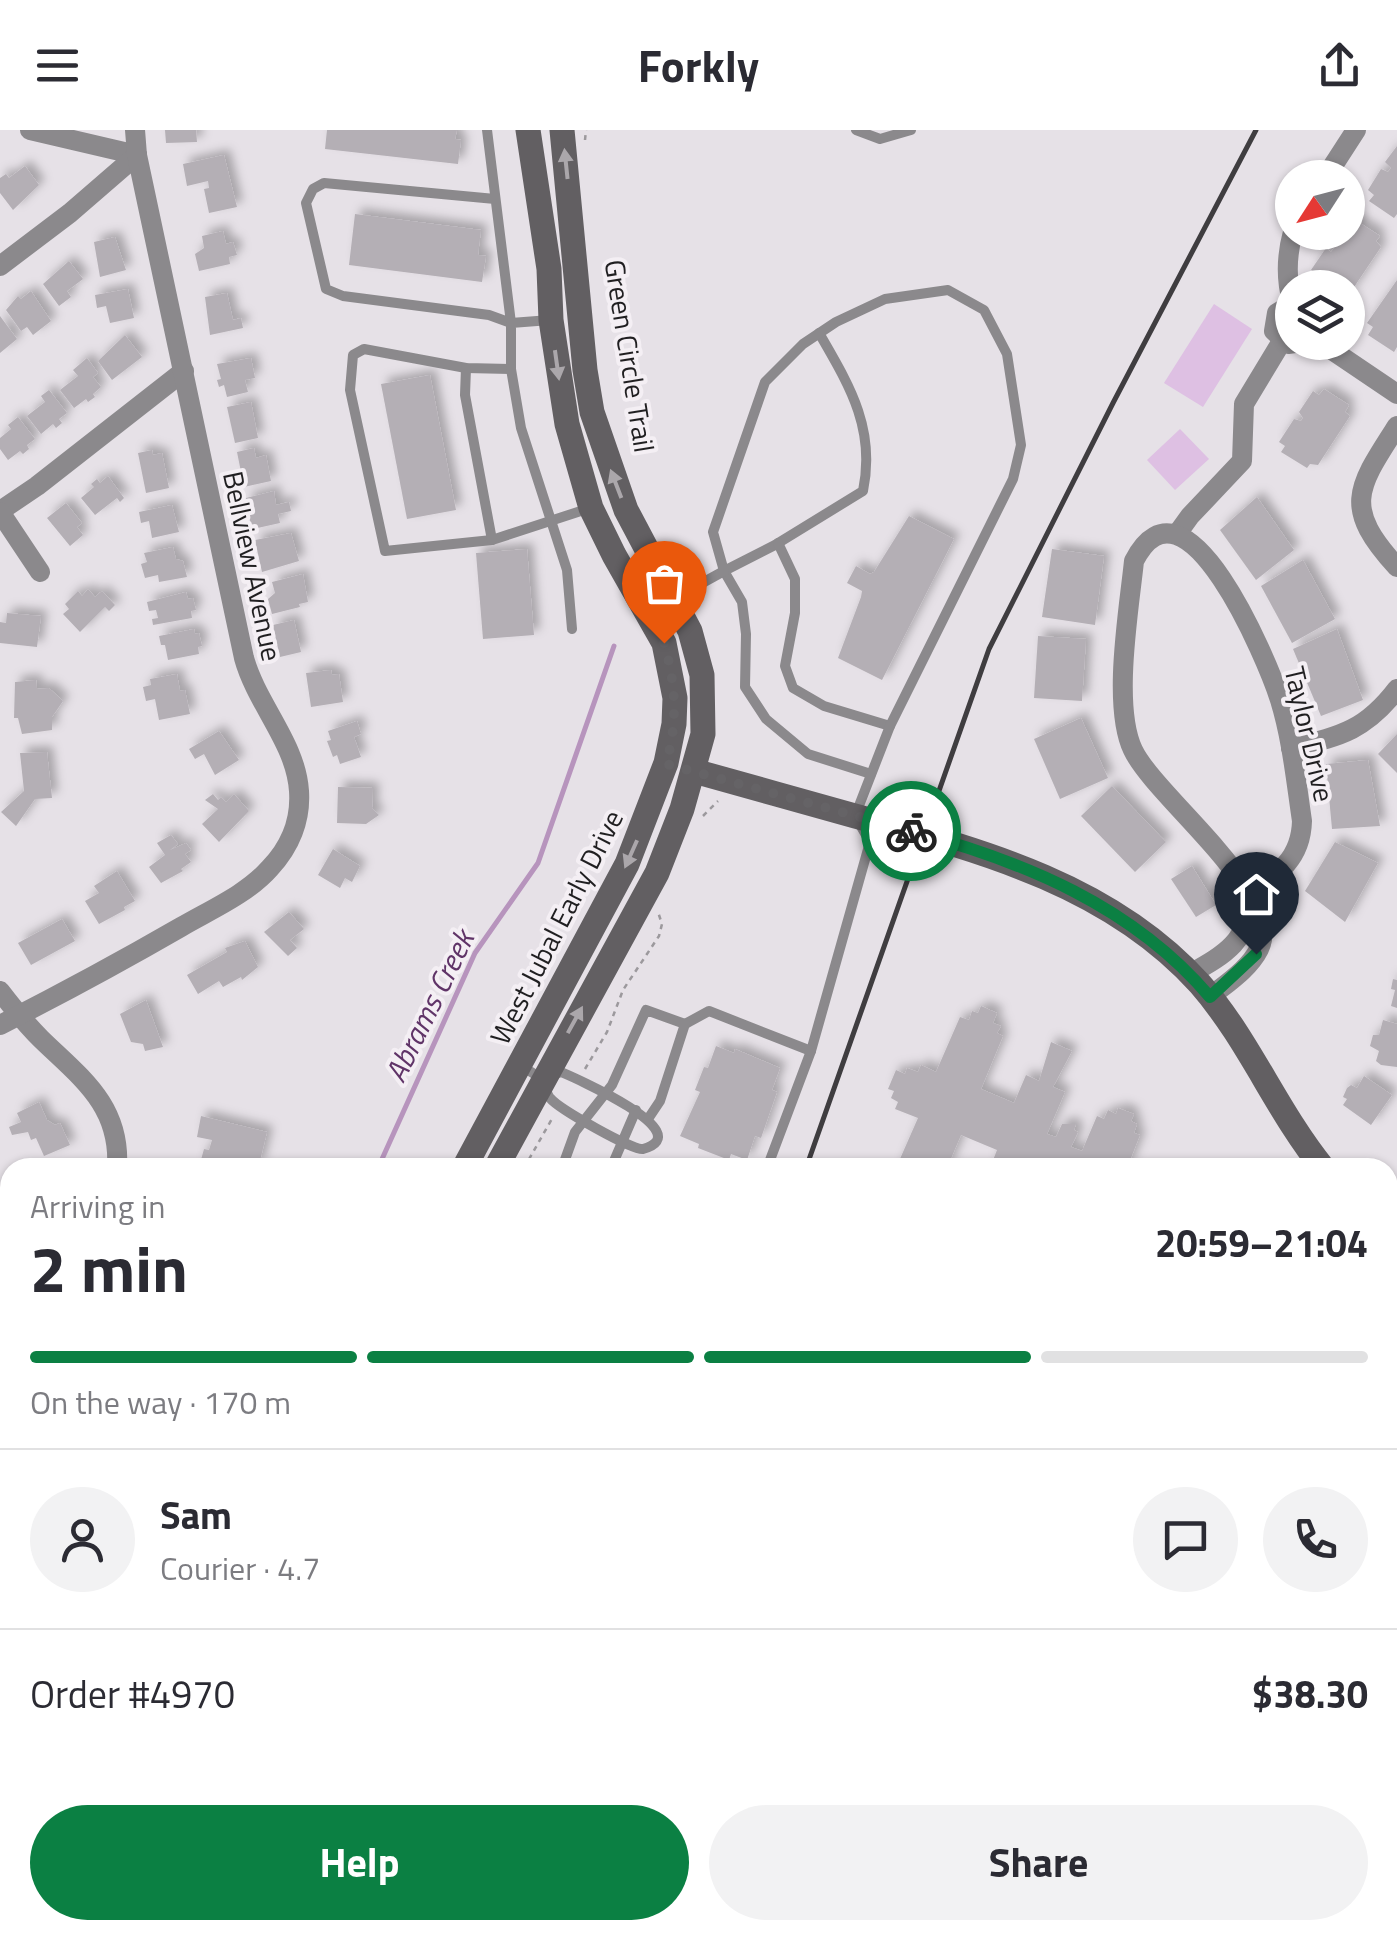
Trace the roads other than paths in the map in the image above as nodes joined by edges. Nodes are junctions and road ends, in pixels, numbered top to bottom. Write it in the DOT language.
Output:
graph roads {
  1 [pos="30,130"];
  2 [pos="135,130"];
  3 [pos="487,130"];
  4 [pos="528,130"];
  5 [pos="856,130"];
  6 [pos="912,130"];
  7 [pos="1356,130"];
  8 [pos="574,137"];
  9 [pos="137,155"];
  10 [pos="1336,160"];
  11 [pos="496,199"];
  12 [pos="0,266"];
  13 [pos="581,318"];
  14 [pos="551,320"];
  15 [pos="511,323"];
  16 [pos="819,333"];
  17 [pos="1278,360"];
  18 [pos="1347,360"];
  19 [pos="466,368"];
  20 [pos="511,369"];
  21 [pos="184,371"];
  22 [pos="1397,394"];
  23 [pos="1397,426"];
  24 [pos="591,508"];
  25 [pos="0,512"];
  26 [pos="551,521"];
  27 [pos="1177,534"];
  28 [pos="492,540"];
  29 [pos="778,543"];
  30 [pos="1397,566"];
  31 [pos="724,571"];
  32 [pos="40,572"];
  33 [pos="675,598"];
  34 [pos="572,629"];
  35 [pos="1397,689"];
  36 [pos="890,726"];
  37 [pos="1291,748"];
  38 [pos="666,764"];
  39 [pos="694,771"];
  40 [pos="872,774"];
  41 [pos="855,816"];
  42 [pos="1248,891"];
  43 [pos="1190,974"];
  44 [pos="0,991"];
  45 [pos="1210,997"];
  46 [pos="10,1021"];
  47 [pos="685,1024"];
  48 [pos="811,1052"];
  49 [pos="518,1065"];
  50 [pos="542,1079"];
  51 [pos="606,1094"];
  52 [pos="636,1110"];
  53 [pos="648,1119"];
  54 [pos="584,1120"];
  55 [pos="621,1143"];
  56 [pos="116,1158"];
  57 [pos="469,1158"];
  58 [pos="501,1158"];
  59 [pos="565,1158"];
  60 [pos="615,1158"];
  61 [pos="771,1158"];
  62 [pos="1316,1158"];
  1 -- 9 [label="street"];
  2 -- 9 [label="street, Bellview Avenue"];
  3 -- 11 [label="lane"];
  4 -- 14 [label="main road, West Jubal Early Drive"];
  5 -- 6 [label="lane"];
  7 -- 10 [label="street"];
  13 -- 8 [label="main road, West Jubal Early Drive, one-way"];
  9 -- 12 [label="street"];
  9 -- 21 [label="street, Bellview Avenue"];
  11 -- 15 [label="lane"];
  11 -- 15 [label="lane"];
  13 -- 14 [label="street"];
  33 -- 13 [label="main road, West Jubal Early Drive, one-way"];
  14 -- 15 [label="lane"];
  14 -- 24 [label="main road, West Jubal Early Drive, one-way"];
  15 -- 20 [label="lane"];
  16 -- 29 [label="lane"];
  16 -- 31 [label="lane"];
  16 -- 36 [label="lane"];
  17 -- 27 [label="street"];
  18 -- 22 [label="street"];
  19 -- 20 [label="lane"];
  19 -- 28 [label="lane"];
  19 -- 28 [label="lane"];
  20 -- 26 [label="lane"];
  21 -- 25 [label="street"];
  21 -- 46 [label="street, Bellview Avenue"];
  23 -- 30 [label="street"];
  24 -- 26 [label="lane"];
  24 -- 38 [label="main road, West Jubal Early Drive"];
  25 -- 32 [label="street"];
  26 -- 28 [label="lane"];
  26 -- 34 [label="lane"];
  27 -- 37 [label="street, Taylor Drive"];
  27 -- 42 [label="street"];
  29 -- 31 [label="lane"];
  29 -- 36 [label="lane"];
  31 -- 33 [label="lane"];
  31 -- 40 [label="lane"];
  33 -- 39 [label="main road, West Jubal Early Drive"];
  35 -- 37 [label="street"];
  36 -- 40 [label="lane"];
  37 -- 42 [label="street, Taylor Drive"];
  38 -- 39 [label="street"];
  38 -- 49 [label="main road, West Jubal Early Drive, one-way"];
  39 -- 41 [label="main road"];
  50 -- 39 [label="main road, West Jubal Early Drive, one-way"];
  40 -- 41 [label="lane"];
  41 -- 43 [label="main road"];
  41 -- 48 [label="lane"];
  42 -- 43 [label="street"];
  42 -- 45 [label="street"];
  43 -- 45 [label="main road"];
  44 -- 46 [label="street"];
  45 -- 62 [label="main road"];
  46 -- 56 [label="street"];
  47 -- 48 [label="lane"];
  47 -- 51 [label="lane"];
  47 -- 53 [label="lane"];
  48 -- 61 [label="lane"];
  49 -- 50 [label="lane"];
  49 -- 57 [label="main road, West Jubal Early Drive"];
  50 -- 51 [label="lane"];
  50 -- 54 [label="lane"];
  50 -- 58 [label="main road, West Jubal Early Drive"];
  51 -- 52 [label="lane"];
  51 -- 54 [label="lane"];
  52 -- 53 [label="lane"];
  52 -- 55 [label="lane"];
  53 -- 55 [label="lane"];
  54 -- 55 [label="lane"];
  54 -- 59 [label="lane"];
  55 -- 60 [label="lane"];
}
